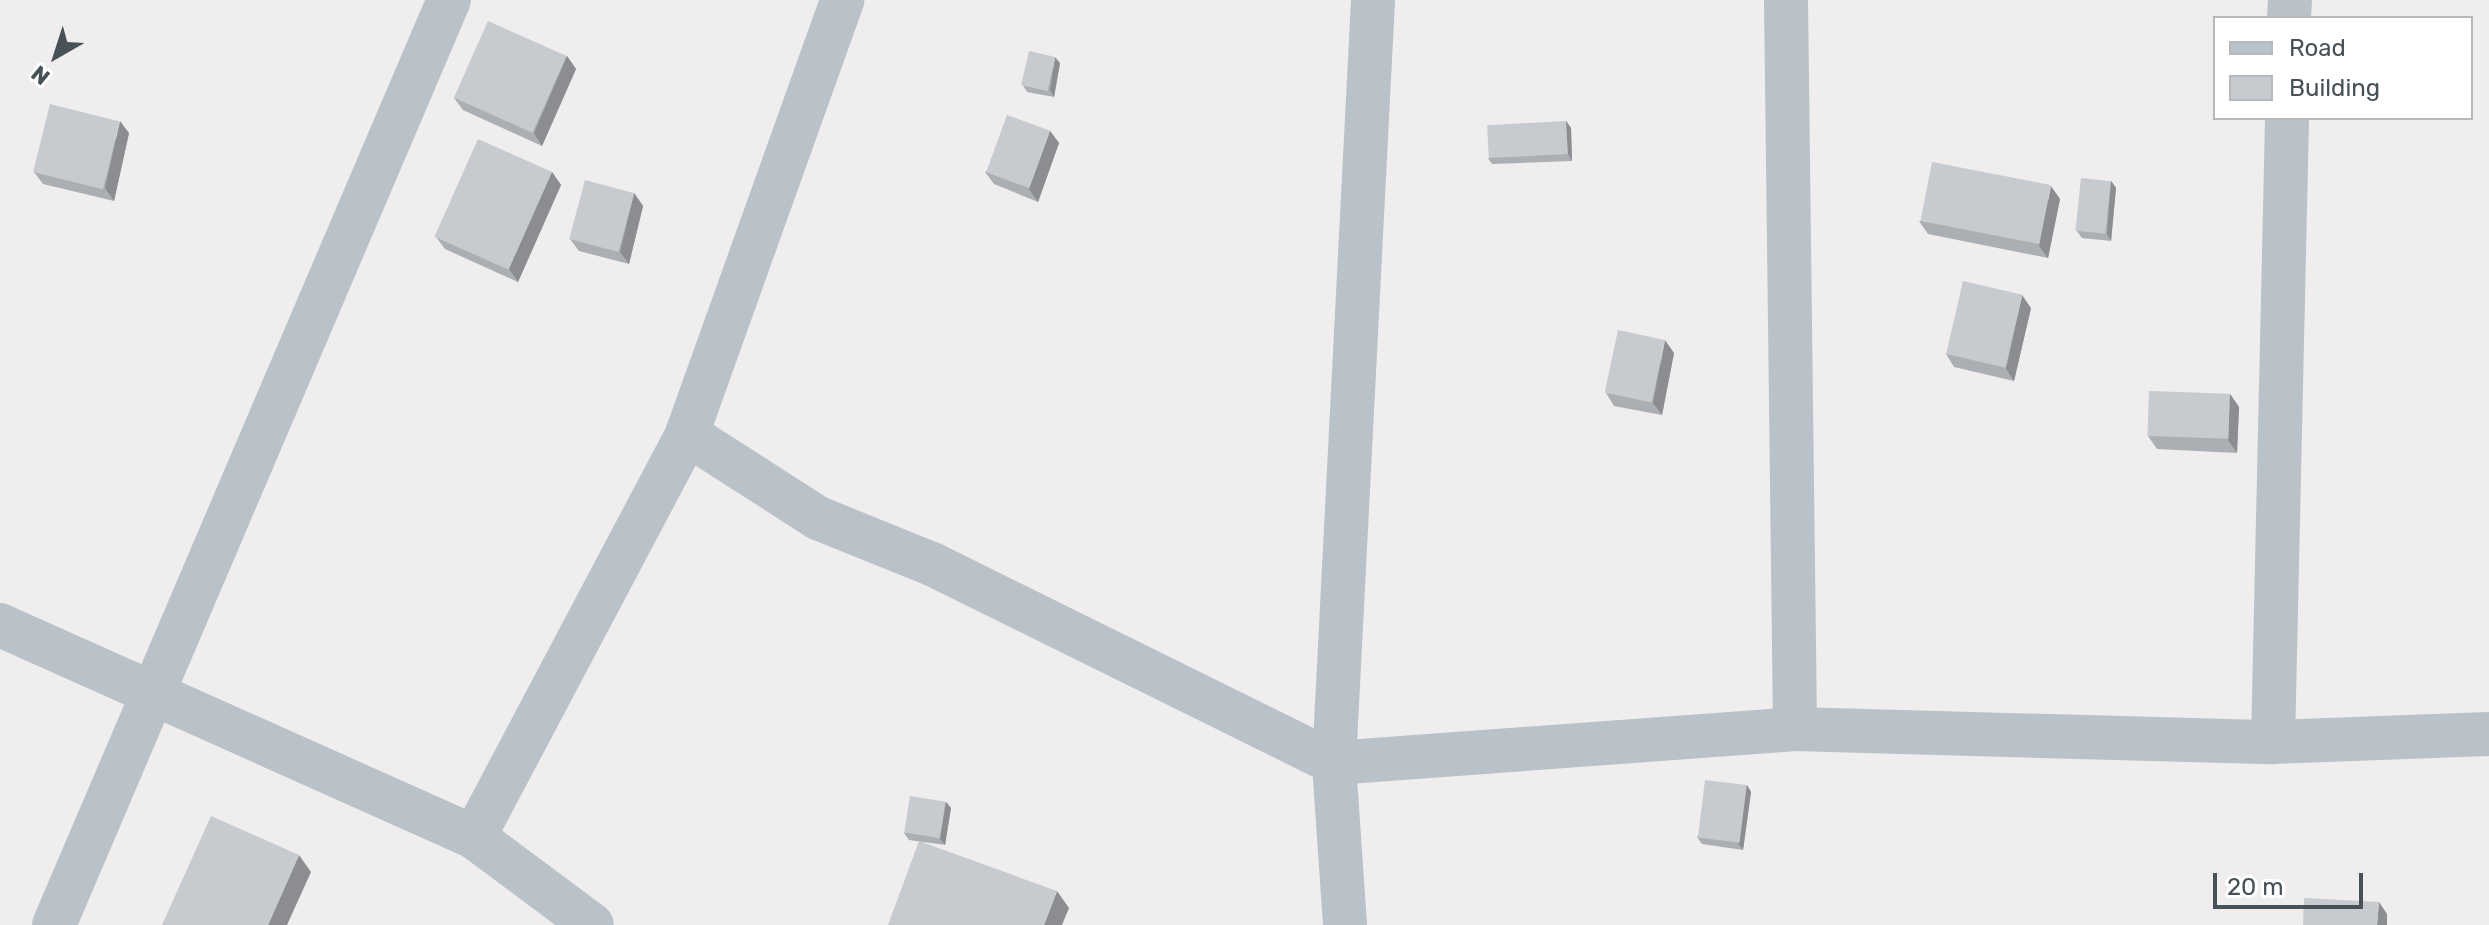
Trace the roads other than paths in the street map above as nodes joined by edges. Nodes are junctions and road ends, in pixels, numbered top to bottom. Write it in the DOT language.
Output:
graph roads {
  1 [pos="449,0"];
  2 [pos="842,0"];
  3 [pos="1373,0"];
  4 [pos="1786,0"];
  5 [pos="2287,120"];
  6 [pos="687,434"];
  7 [pos="0,625"];
  8 [pos="156,692"];
  9 [pos="1795,729"];
  10 [pos="2489,734"];
  11 [pos="2273,742"];
  12 [pos="1334,763"];
  13 [pos="474,837"];
  14 [pos="54,925"];
  15 [pos="592,925"];
  16 [pos="1345,925"];
  1 -- 8 [label="street"];
  2 -- 6 [label="street"];
  3 -- 12 [label="street"];
  4 -- 9 [label="street"];
  5 -- 11 [label="street"];
  6 -- 12 [label="street"];
  6 -- 13 [label="street"];
  7 -- 8 [label="street"];
  8 -- 13 [label="street"];
  8 -- 14 [label="street"];
  9 -- 11 [label="street"];
  9 -- 12 [label="street"];
  10 -- 11 [label="street"];
  12 -- 16 [label="street"];
  13 -- 15 [label="street"];
}
